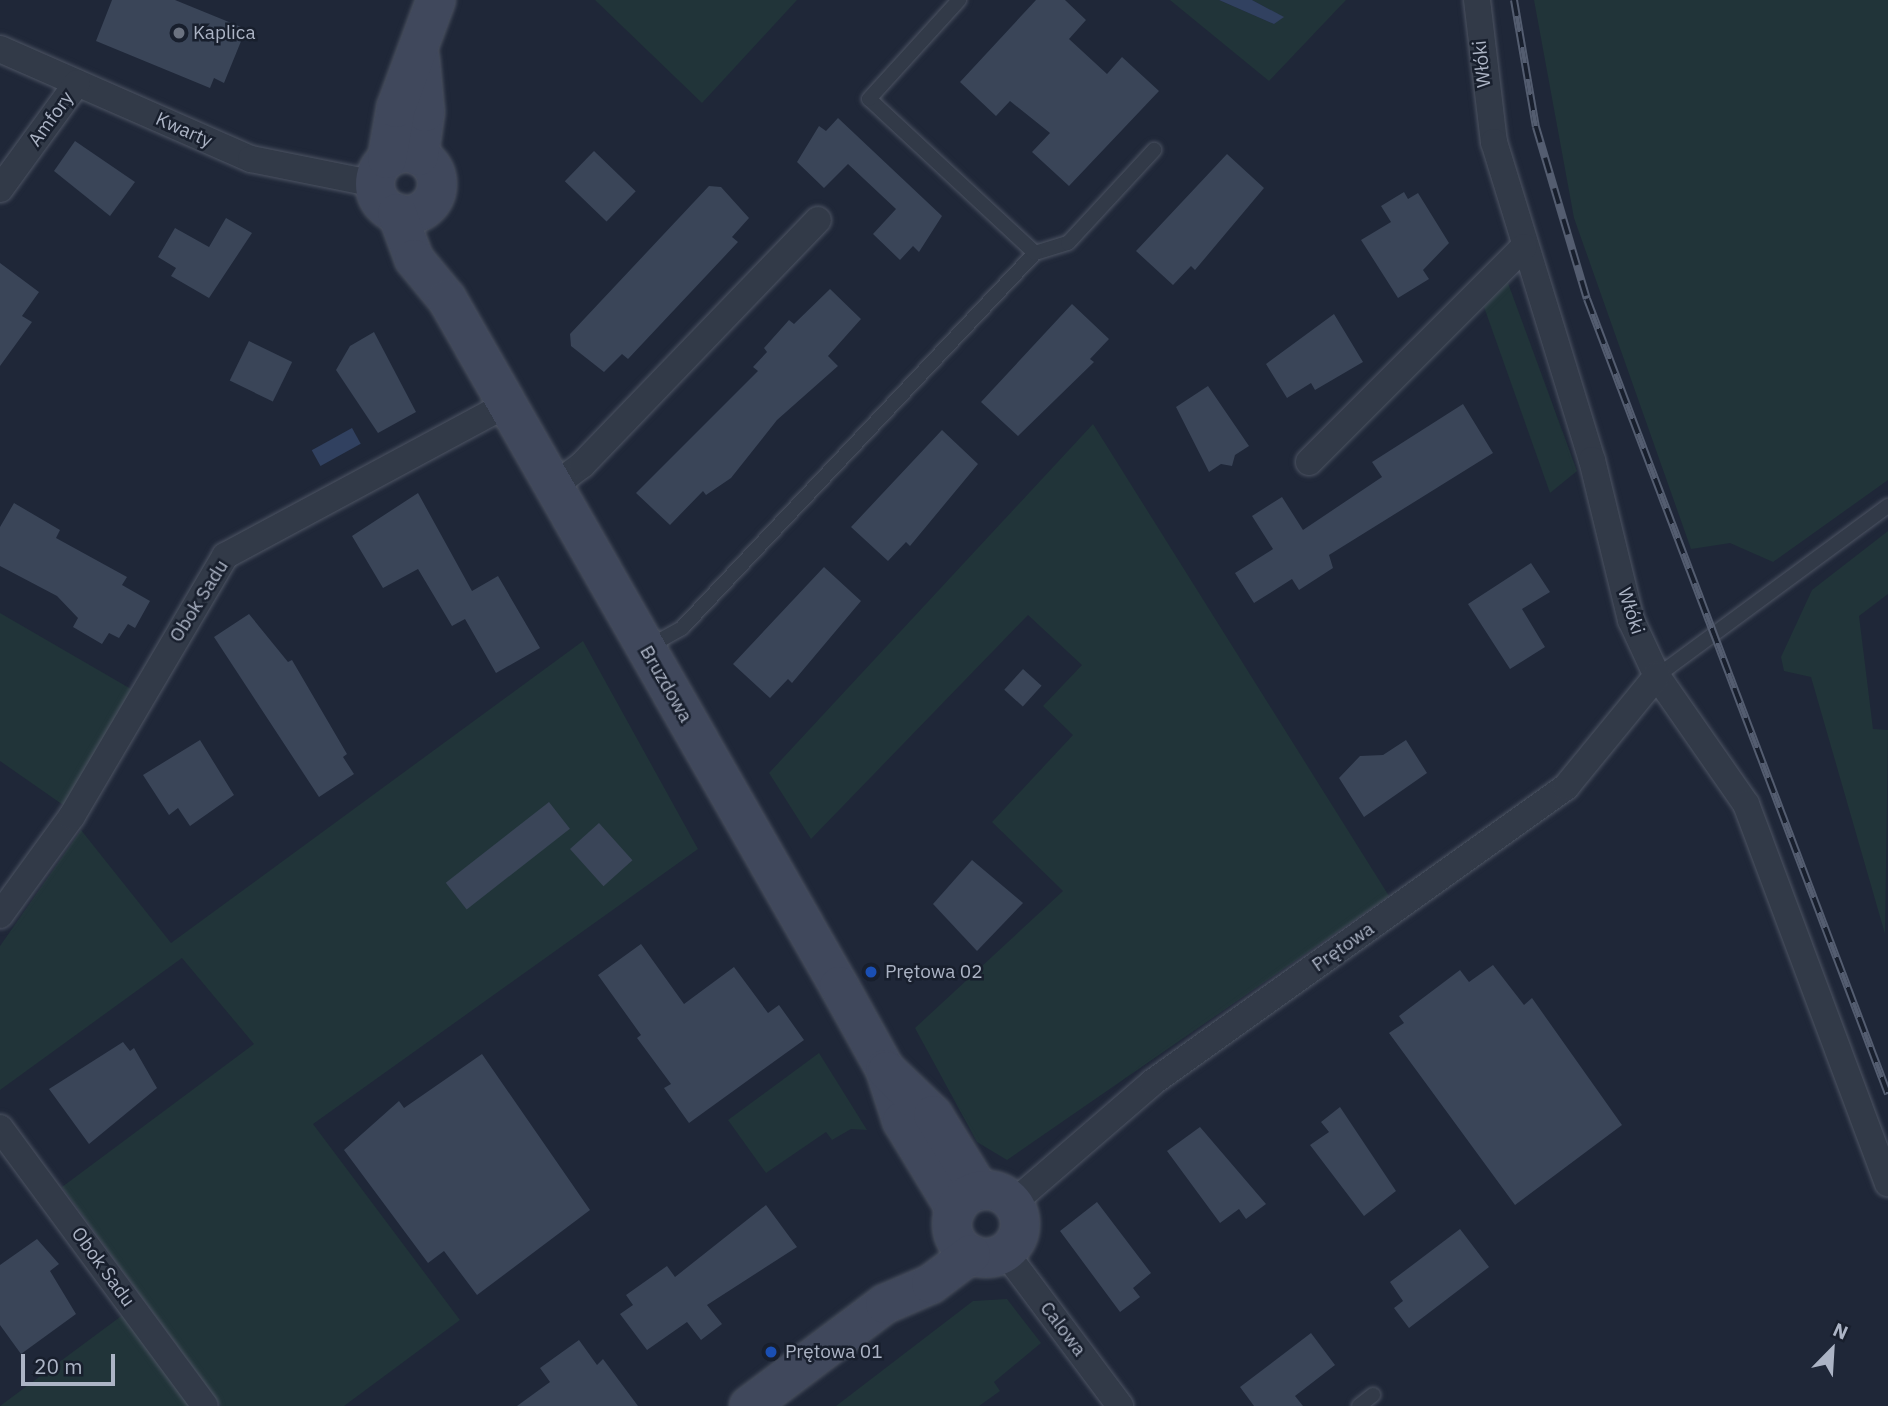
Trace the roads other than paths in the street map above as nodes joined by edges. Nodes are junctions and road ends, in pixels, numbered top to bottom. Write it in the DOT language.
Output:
graph roads {
  1 [pos="436,0"];
  2 [pos="959,0"];
  3 [pos="1477,0"];
  4 [pos="0,49"];
  5 [pos="77,83"];
  6 [pos="1154,150"];
  7 [pos="401,184"];
  8 [pos="0,189"];
  9 [pos="818,220"];
  10 [pos="1524,247"];
  11 [pos="1035,253"];
  12 [pos="507,404"];
  13 [pos="1310,462"];
  14 [pos="554,486"];
  15 [pos="1888,506"];
  16 [pos="646,648"];
  17 [pos="1657,676"];
  18 [pos="0,915"];
  19 [pos="0,1128"];
  20 [pos="1888,1183"];
  21 [pos="980,1224"];
  22 [pos="1373,1395"];
  23 [pos="205,1406"];
  24 [pos="749,1406"];
  25 [pos="1120,1406"];
  26 [pos="1359,1406"];
  1 -- 7 [label="street, Bruzdowa"];
  2 -- 11 [label="lane"];
  3 -- 10 [label="street, Włóki"];
  4 -- 5 [label="street, Kwarty"];
  5 -- 7 [label="street, Kwarty"];
  5 -- 8 [label="street, Amfory"];
  6 -- 11 [label="lane"];
  7 -- 12 [label="street, Bruzdowa"];
  9 -- 14 [label="street"];
  10 -- 13 [label="street"];
  10 -- 17 [label="street, Włóki"];
  11 -- 16 [label="lane"];
  12 -- 14 [label="street, Bruzdowa"];
  12 -- 18 [label="street, Obok Sadu"];
  14 -- 16 [label="street, Bruzdowa"];
  15 -- 17 [label="lane"];
  16 -- 21 [label="street, Bruzdowa"];
  17 -- 20 [label="street, Włóki"];
  17 -- 21 [label="street, Prętowa"];
  19 -- 23 [label="street, Obok Sadu"];
  21 -- 24 [label="street, Prętowa"];
  21 -- 25 [label="street, Calowa"];
  22 -- 26 [label="lane"];
}
